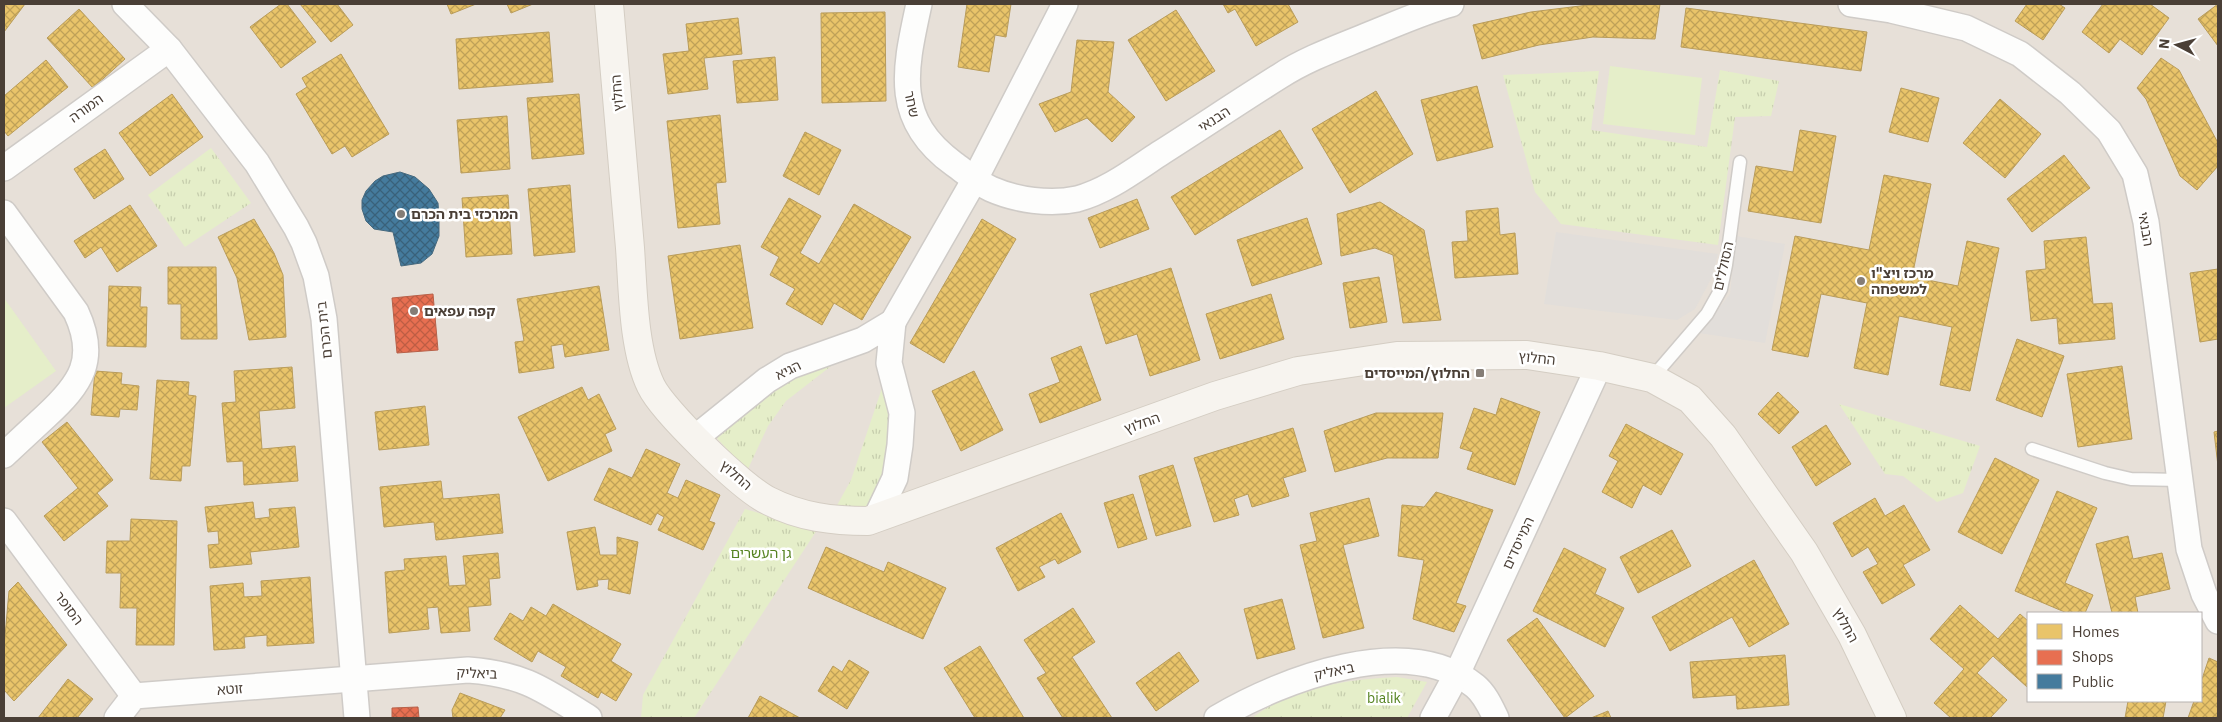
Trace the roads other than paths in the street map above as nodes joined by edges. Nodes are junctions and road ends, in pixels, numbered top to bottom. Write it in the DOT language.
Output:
graph roads {
  1 [pos="125,4"];
  2 [pos="609,4"];
  3 [pos="919,4"];
  4 [pos="1065,4"];
  5 [pos="1451,4"];
  6 [pos="1851,4"];
  7 [pos="1900,8"];
  8 [pos="169,49"];
  9 [pos="1740,162"];
  10 [pos="4,168"];
  11 [pos="975,179"];
  12 [pos="4,213"];
  13 [pos="893,322"];
  14 [pos="1600,366"];
  15 [pos="1652,378"];
  16 [pos="695,438"];
  17 [pos="2032,449"];
  18 [pos="4,455"];
  19 [pos="2180,480"];
  20 [pos="876,518"];
  21 [pos="4,521"];
  22 [pos="2218,621"];
  23 [pos="1457,674"];
  24 [pos="354,680"];
  25 [pos="134,696"];
  26 [pos="117,718"];
  27 [pos="357,718"];
  28 [pos="589,718"];
  29 [pos="1217,718"];
  30 [pos="1433,718"];
  31 [pos="1496,718"];
  32 [pos="1892,718"];
  1 -- 8 [label="street, בית הכרם"];
  2 -- 16 [label="street, החלוץ"];
  3 -- 11 [label="street, שחר"];
  4 -- 11 [label="street, הגיא"];
  5 -- 11 [label="street, הבנאי"];
  6 -- 7 [label="street, הבנאי"];
  7 -- 19 [label="street, הבנאי"];
  8 -- 10 [label="street, המורה"];
  8 -- 24 [label="street, בית הכרם"];
  9 -- 15 [label="lane, הסוללים"];
  11 -- 13 [label="street, הגיא"];
  12 -- 18 [label="street"];
  13 -- 16 [label="street, הגיא"];
  13 -- 20 [label="street, הגיא"];
  14 -- 15 [label="street, החלוץ"];
  14 -- 20 [label="street, החלוץ"];
  14 -- 23 [label="street, המייסדים"];
  15 -- 32 [label="street, החלוץ"];
  16 -- 20 [label="street, החלוץ"];
  17 -- 19 [label="lane"];
  19 -- 22 [label="street, הבנאי"];
  21 -- 25 [label="street, הסופר"];
  23 -- 29 [label="street, ביאליק"];
  23 -- 30 [label="street, המייסדים"];
  23 -- 31 [label="street, ביאליק"];
  24 -- 25 [label="street, זוטא"];
  24 -- 27 [label="street, בית הכרם"];
  24 -- 28 [label="street, ביאליק"];
  25 -- 26 [label="street"];
}
